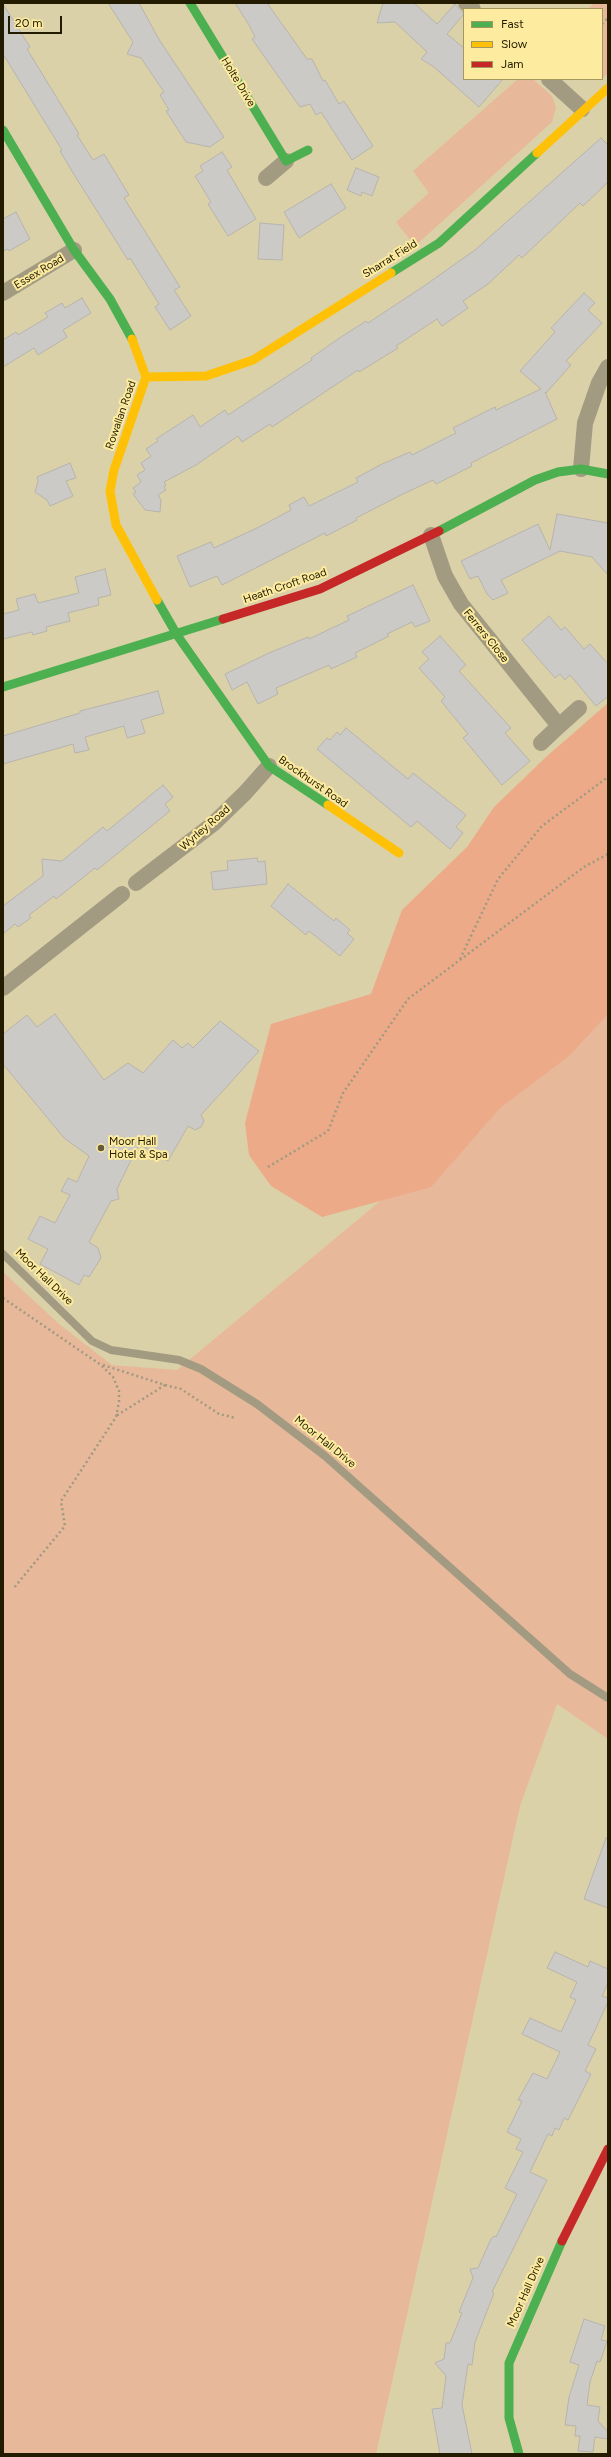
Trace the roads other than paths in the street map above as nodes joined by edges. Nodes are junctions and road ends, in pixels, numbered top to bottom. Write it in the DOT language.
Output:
graph roads {
  1 [pos="190,3"];
  2 [pos="550,80"];
  3 [pos="608,88"];
  4 [pos="582,109"];
  5 [pos="3,130"];
  6 [pos="308,150"];
  7 [pos="286,161"];
  8 [pos="266,178"];
  9 [pos="74,250"];
  10 [pos="3,293"];
  11 [pos="608,367"];
  12 [pos="146,377"];
  13 [pos="581,469"];
  14 [pos="608,474"];
  15 [pos="431,535"];
  16 [pos="177,634"];
  17 [pos="3,687"];
  18 [pos="579,708"];
  19 [pos="559,726"];
  20 [pos="542,743"];
  21 [pos="269,766"];
  22 [pos="399,854"];
  23 [pos="136,883"];
  24 [pos="122,894"];
  25 [pos="3,988"];
  26 [pos="3,1254"];
  27 [pos="608,1698"];
  28 [pos="608,2149"];
  29 [pos="519,2454"];
  1 -- 7 [label="street, Holte Drive"];
  2 -- 4 [label="street"];
  3 -- 4 [label="street, Sharrat Field"];
  4 -- 12 [label="street, Sharrat Field"];
  5 -- 9 [label="street, Rowallan Road"];
  6 -- 7 [label="street"];
  7 -- 8 [label="street"];
  9 -- 10 [label="street, Essex Road"];
  9 -- 12 [label="street, Rowallan Road"];
  11 -- 13 [label="street"];
  12 -- 16 [label="street, Rowallan Road"];
  13 -- 14 [label="street, Heath Croft Road"];
  13 -- 15 [label="street, Heath Croft Road"];
  15 -- 16 [label="street, Heath Croft Road"];
  15 -- 19 [label="street, Ferrers Close"];
  16 -- 17 [label="street, Heath Croft Road"];
  16 -- 21 [label="street, Brockhurst Road"];
  18 -- 19 [label="street"];
  19 -- 20 [label="street"];
  21 -- 22 [label="street, Brockhurst Road"];
  21 -- 23 [label="street, Wyrley Road"];
  24 -- 25 [label="street"];
  26 -- 27 [label="lane, Moor Hall Drive"];
  28 -- 29 [label="street, Moor Hall Drive"];
}
